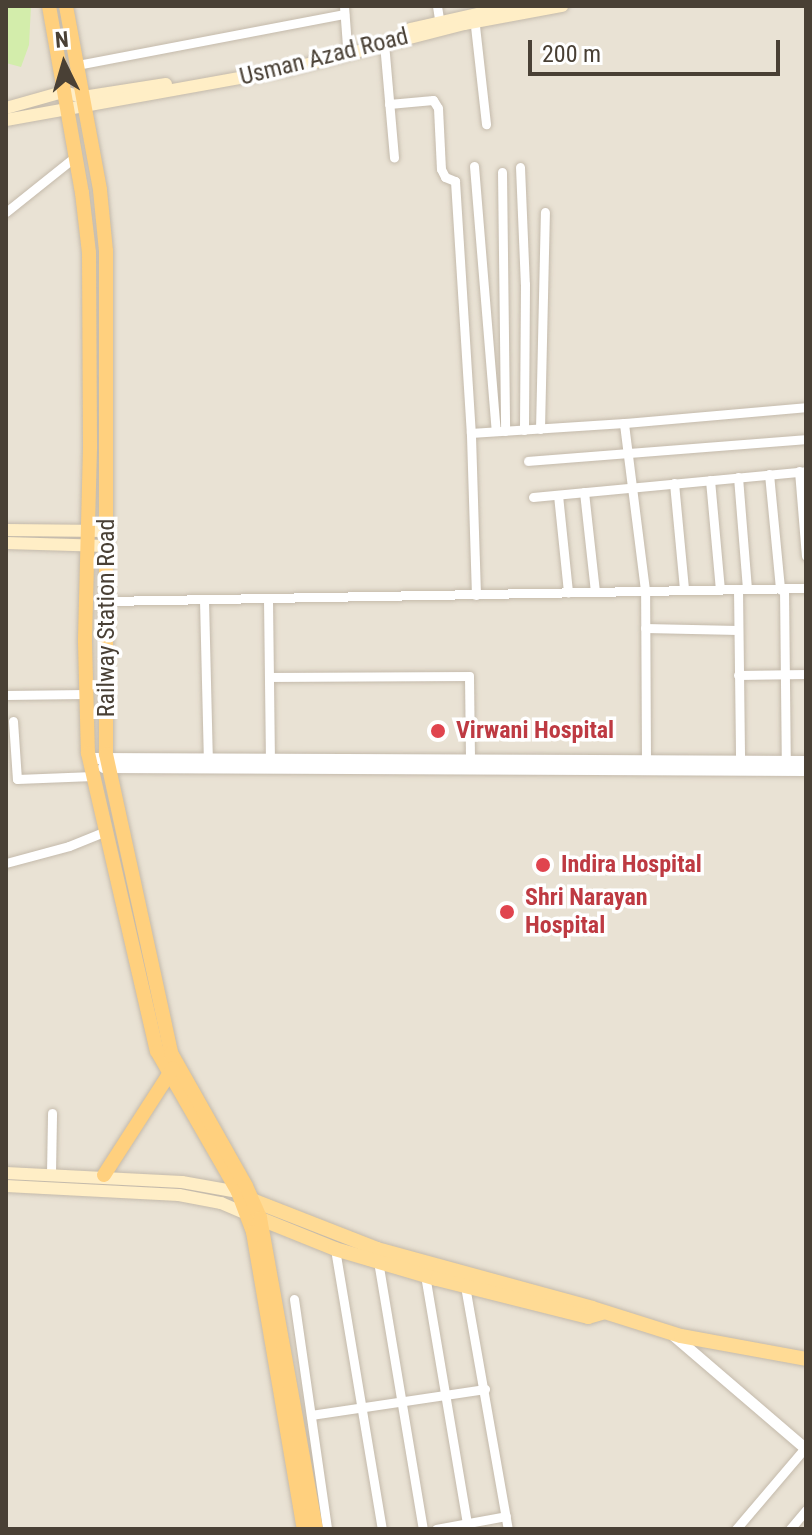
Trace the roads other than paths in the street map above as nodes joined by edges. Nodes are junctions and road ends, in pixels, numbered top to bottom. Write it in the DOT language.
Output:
graph roads {
  1 [pos="49,6"];
  2 [pos="66,6"];
  3 [pos="437,6"];
  4 [pos="513,6"];
  5 [pos="562,6"];
  6 [pos="344,10"];
  7 [pos="474,18"];
  8 [pos="440,25"];
  9 [pos="384,43"];
  10 [pos="347,46"];
  11 [pos="77,65"];
  12 [pos="64,100"];
  13 [pos="84,102"];
  14 [pos="389,104"];
  15 [pos="6,108"];
  16 [pos="6,120"];
  17 [pos="486,124"];
  18 [pos="75,157"];
  19 [pos="394,158"];
  20 [pos="474,166"];
  21 [pos="520,167"];
  22 [pos="502,172"];
  23 [pos="6,212"];
  24 [pos="545,212"];
  25 [pos="806,407"];
  26 [pos="624,423"];
  27 [pos="540,429"];
  28 [pos="524,430"];
  29 [pos="500,431"];
  30 [pos="471,433"];
  31 [pos="806,439"];
  32 [pos="627,455"];
  33 [pos="528,461"];
  34 [pos="802,471"];
  35 [pos="769,474"];
  36 [pos="738,477"];
  37 [pos="710,480"];
  38 [pos="674,483"];
  39 [pos="631,488"];
  40 [pos="584,492"];
  41 [pos="558,495"];
  42 [pos="533,497"];
  43 [pos="6,530"];
  44 [pos="87,539"];
  45 [pos="107,539"];
  46 [pos="6,543"];
  47 [pos="806,556"];
  48 [pos="782,588"];
  49 [pos="806,588"];
  50 [pos="684,589"];
  51 [pos="720,589"];
  52 [pos="742,589"];
  53 [pos="645,590"];
  54 [pos="595,591"];
  55 [pos="568,592"];
  56 [pos="476,595"];
  57 [pos="268,599"];
  58 [pos="204,600"];
  59 [pos="107,601"];
  60 [pos="645,628"];
  61 [pos="738,630"];
  62 [pos="785,674"];
  63 [pos="806,674"];
  64 [pos="738,675"];
  65 [pos="269,677"];
  66 [pos="86,694"];
  67 [pos="6,695"];
  68 [pos="13,721"];
  69 [pos="208,759"];
  70 [pos="270,760"];
  71 [pos="470,761"];
  72 [pos="646,761"];
  73 [pos="740,761"];
  74 [pos="806,761"];
  75 [pos="108,763"];
  76 [pos="786,766"];
  77 [pos="91,767"];
  78 [pos="806,770"];
  79 [pos="106,831"];
  80 [pos="6,863"];
  81 [pos="172,1070"];
  82 [pos="52,1113"];
  83 [pos="6,1173"];
  84 [pos="51,1173"];
  85 [pos="104,1175"];
  86 [pos="6,1186"];
  87 [pos="238,1192"];
  88 [pos="254,1212"];
  89 [pos="335,1249"];
  90 [pos="378,1261"];
  91 [pos="425,1275"];
  92 [pos="465,1286"];
  93 [pos="294,1299"];
  94 [pos="602,1313"];
  95 [pos="671,1333"];
  96 [pos="806,1359"];
  97 [pos="485,1389"];
  98 [pos="444,1395"];
  99 [pos="401,1401"];
  100 [pos="362,1407"];
  101 [pos="311,1415"];
  102 [pos="805,1448"];
  103 [pos="806,1510"];
  104 [pos="506,1516"];
  105 [pos="468,1527"];
  106 [pos="304,1529"];
  107 [pos="316,1529"];
  108 [pos="327,1529"];
  109 [pos="382,1529"];
  110 [pos="423,1529"];
  111 [pos="436,1529"];
  112 [pos="508,1529"];
  113 [pos="736,1529"];
  114 [pos="790,1529"];
  1 -- 12 [label="highway, Railway Station Road"];
  2 -- 11 [label="highway, Railway Station Road"];
  3 -- 8 [label="street"];
  4 -- 7 [label="main road, Usman Azad Road"];
  5 -- 7 [label="main road, Usman Azad Road"];
  6 -- 10 [label="street"];
  6 -- 11 [label="street"];
  7 -- 8 [label="main road, Usman Azad Road"];
  7 -- 17 [label="street"];
  8 -- 9 [label="main road, Usman Azad Road"];
  8 -- 10 [label="main road, Usman Azad Road"];
  9 -- 13 [label="main road, Usman Azad Road"];
  9 -- 14 [label="street"];
  10 -- 13 [label="main road, Usman Azad Road"];
  11 -- 13 [label="highway, Railway Station Road"];
  12 -- 13 [label="main road"];
  12 -- 15 [label="main road"];
  12 -- 16 [label="main road"];
  12 -- 18 [label="highway, Railway Station Road"];
  13 -- 45 [label="highway, Railway Station Road"];
  14 -- 19 [label="street"];
  14 -- 30 [label="street"];
  18 -- 23 [label="street"];
  18 -- 44 [label="highway, Railway Station Road"];
  20 -- 29 [label="street"];
  21 -- 28 [label="street"];
  22 -- 29 [label="street"];
  24 -- 27 [label="street"];
  25 -- 26 [label="street"];
  26 -- 27 [label="street"];
  26 -- 32 [label="street"];
  27 -- 28 [label="street"];
  28 -- 29 [label="street"];
  29 -- 30 [label="street"];
  30 -- 56 [label="street"];
  31 -- 32 [label="street"];
  32 -- 33 [label="street"];
  32 -- 39 [label="street"];
  34 -- 35 [label="street"];
  34 -- 47 [label="street"];
  35 -- 36 [label="street"];
  35 -- 48 [label="street"];
  36 -- 37 [label="street"];
  36 -- 52 [label="street"];
  37 -- 38 [label="street"];
  37 -- 51 [label="street"];
  38 -- 39 [label="street"];
  38 -- 50 [label="street"];
  39 -- 40 [label="street"];
  39 -- 53 [label="street"];
  40 -- 41 [label="street"];
  40 -- 54 [label="street"];
  41 -- 42 [label="street"];
  41 -- 55 [label="street"];
  43 -- 44 [label="main road"];
  44 -- 45 [label="main road"];
  44 -- 46 [label="main road"];
  44 -- 66 [label="highway, Railway Station Road"];
  45 -- 59 [label="highway, Railway Station Road"];
  48 -- 49 [label="street"];
  48 -- 52 [label="street"];
  48 -- 62 [label="street"];
  50 -- 51 [label="street"];
  50 -- 53 [label="street"];
  51 -- 52 [label="street"];
  52 -- 61 [label="street"];
  53 -- 54 [label="street"];
  53 -- 60 [label="street"];
  54 -- 55 [label="street"];
  55 -- 56 [label="street"];
  56 -- 57 [label="street"];
  57 -- 58 [label="street"];
  57 -- 65 [label="street"];
  58 -- 59 [label="street"];
  58 -- 69 [label="street"];
  59 -- 75 [label="highway, Railway Station Road"];
  60 -- 61 [label="street"];
  60 -- 72 [label="street"];
  61 -- 64 [label="street"];
  62 -- 63 [label="street"];
  62 -- 64 [label="street"];
  62 -- 76 [label="street"];
  64 -- 73 [label="street"];
  65 -- 70 [label="street"];
  65 -- 71 [label="street"];
  66 -- 67 [label="street"];
  66 -- 77 [label="highway, Railway Station Road"];
  68 -- 77 [label="street"];
  69 -- 70 [label="street"];
  69 -- 75 [label="street"];
  70 -- 71 [label="street"];
  71 -- 72 [label="street"];
  72 -- 73 [label="street"];
  73 -- 76 [label="street"];
  74 -- 76 [label="street"];
  75 -- 76 [label="street"];
  75 -- 77 [label="street"];
  75 -- 81 [label="highway, Railway Station Road"];
  76 -- 78 [label="street"];
  77 -- 79 [label="highway, Railway Station Road"];
  79 -- 80 [label="street"];
  79 -- 81 [label="highway, Railway Station Road"];
  81 -- 85 [label="highway"];
  81 -- 87 [label="highway, Railway Station Road"];
  81 -- 88 [label="highway, Railway Station Road"];
  82 -- 84 [label="street"];
  83 -- 84 [label="main road"];
  84 -- 85 [label="main road"];
  85 -- 87 [label="main road"];
  86 -- 88 [label="main road"];
  87 -- 88 [label="main road"];
  88 -- 89 [label="main road"];
  88 -- 94 [label="main road"];
  88 -- 106 [label="highway"];
  88 -- 107 [label="highway"];
  89 -- 90 [label="main road"];
  89 -- 100 [label="street"];
  90 -- 91 [label="main road"];
  90 -- 99 [label="street"];
  91 -- 92 [label="main road"];
  91 -- 98 [label="street"];
  92 -- 94 [label="main road"];
  92 -- 97 [label="street"];
  93 -- 101 [label="street"];
  94 -- 95 [label="main road"];
  95 -- 96 [label="main road"];
  95 -- 102 [label="street"];
  97 -- 98 [label="street"];
  97 -- 104 [label="street"];
  98 -- 99 [label="street"];
  98 -- 105 [label="street"];
  99 -- 100 [label="street"];
  99 -- 110 [label="street"];
  100 -- 101 [label="street"];
  100 -- 109 [label="street"];
  101 -- 108 [label="street"];
  102 -- 113 [label="street"];
  103 -- 114 [label="street"];
  104 -- 105 [label="street"];
  104 -- 112 [label="street"];
  105 -- 111 [label="street"];
}
